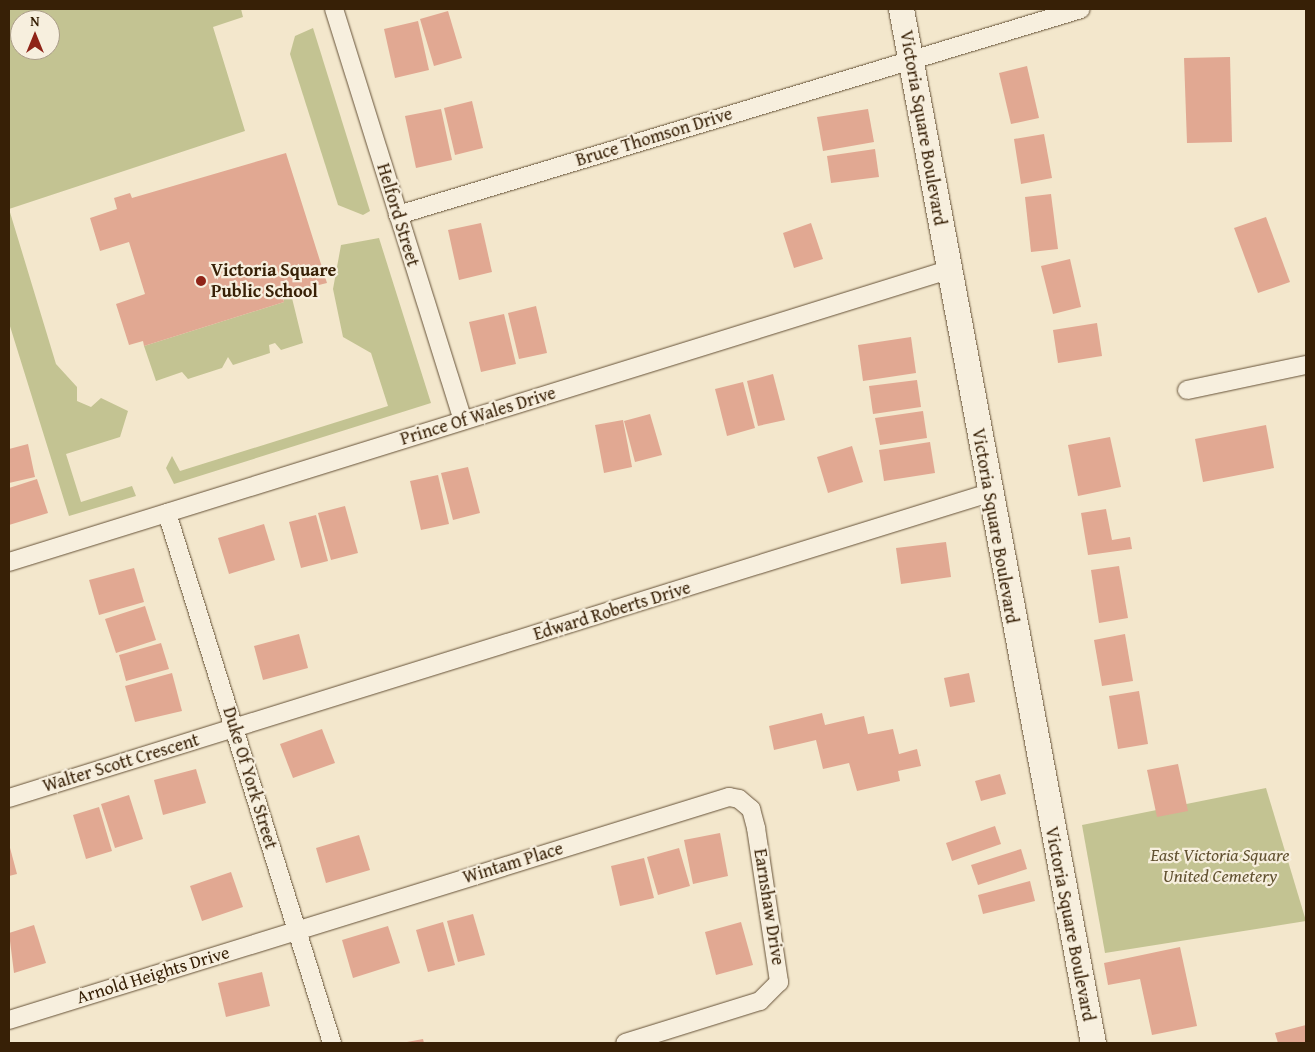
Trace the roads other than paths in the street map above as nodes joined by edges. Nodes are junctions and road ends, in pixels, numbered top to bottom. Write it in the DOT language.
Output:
graph roads {
  1 [pos="902,9"];
  2 [pos="1081,9"];
  3 [pos="337,10"];
  4 [pos="911,61"];
  5 [pos="398,215"];
  6 [pos="948,270"];
  7 [pos="1306,365"];
  8 [pos="1187,390"];
  9 [pos="463,420"];
  10 [pos="989,493"];
  11 [pos="167,513"];
  12 [pos="9,562"];
  13 [pos="234,728"];
  14 [pos="729,797"];
  15 [pos="9,798"];
  16 [pos="297,930"];
  17 [pos="9,1020"];
  18 [pos="332,1043"];
  19 [pos="625,1043"];
  20 [pos="1093,1043"];
  1 -- 4 [label="street, Victoria Square Boulevard"];
  2 -- 4 [label="street, Bruce Thomson Drive"];
  3 -- 5 [label="street, Helford Street"];
  4 -- 5 [label="street, Bruce Thomson Drive"];
  4 -- 6 [label="street, Victoria Square Boulevard"];
  5 -- 9 [label="street, Helford Street"];
  6 -- 9 [label="street, Prince Of Wales Drive"];
  6 -- 10 [label="street, Victoria Square Boulevard"];
  7 -- 8 [label="street"];
  9 -- 11 [label="street, Prince Of Wales Drive"];
  10 -- 13 [label="street, Edward Roberts Drive"];
  10 -- 20 [label="street, Victoria Square Boulevard"];
  11 -- 12 [label="street, Prince Of Wales Drive"];
  11 -- 13 [label="street, Duke Of York Street"];
  13 -- 15 [label="street, Walter Scott Crescent"];
  13 -- 16 [label="street, Duke Of York Street"];
  14 -- 16 [label="street, Wintam Place"];
  14 -- 19 [label="street, Earnshaw Drive"];
  16 -- 17 [label="street, Arnold Heights Drive"];
  16 -- 18 [label="street, Duke Of York Street"];
}
